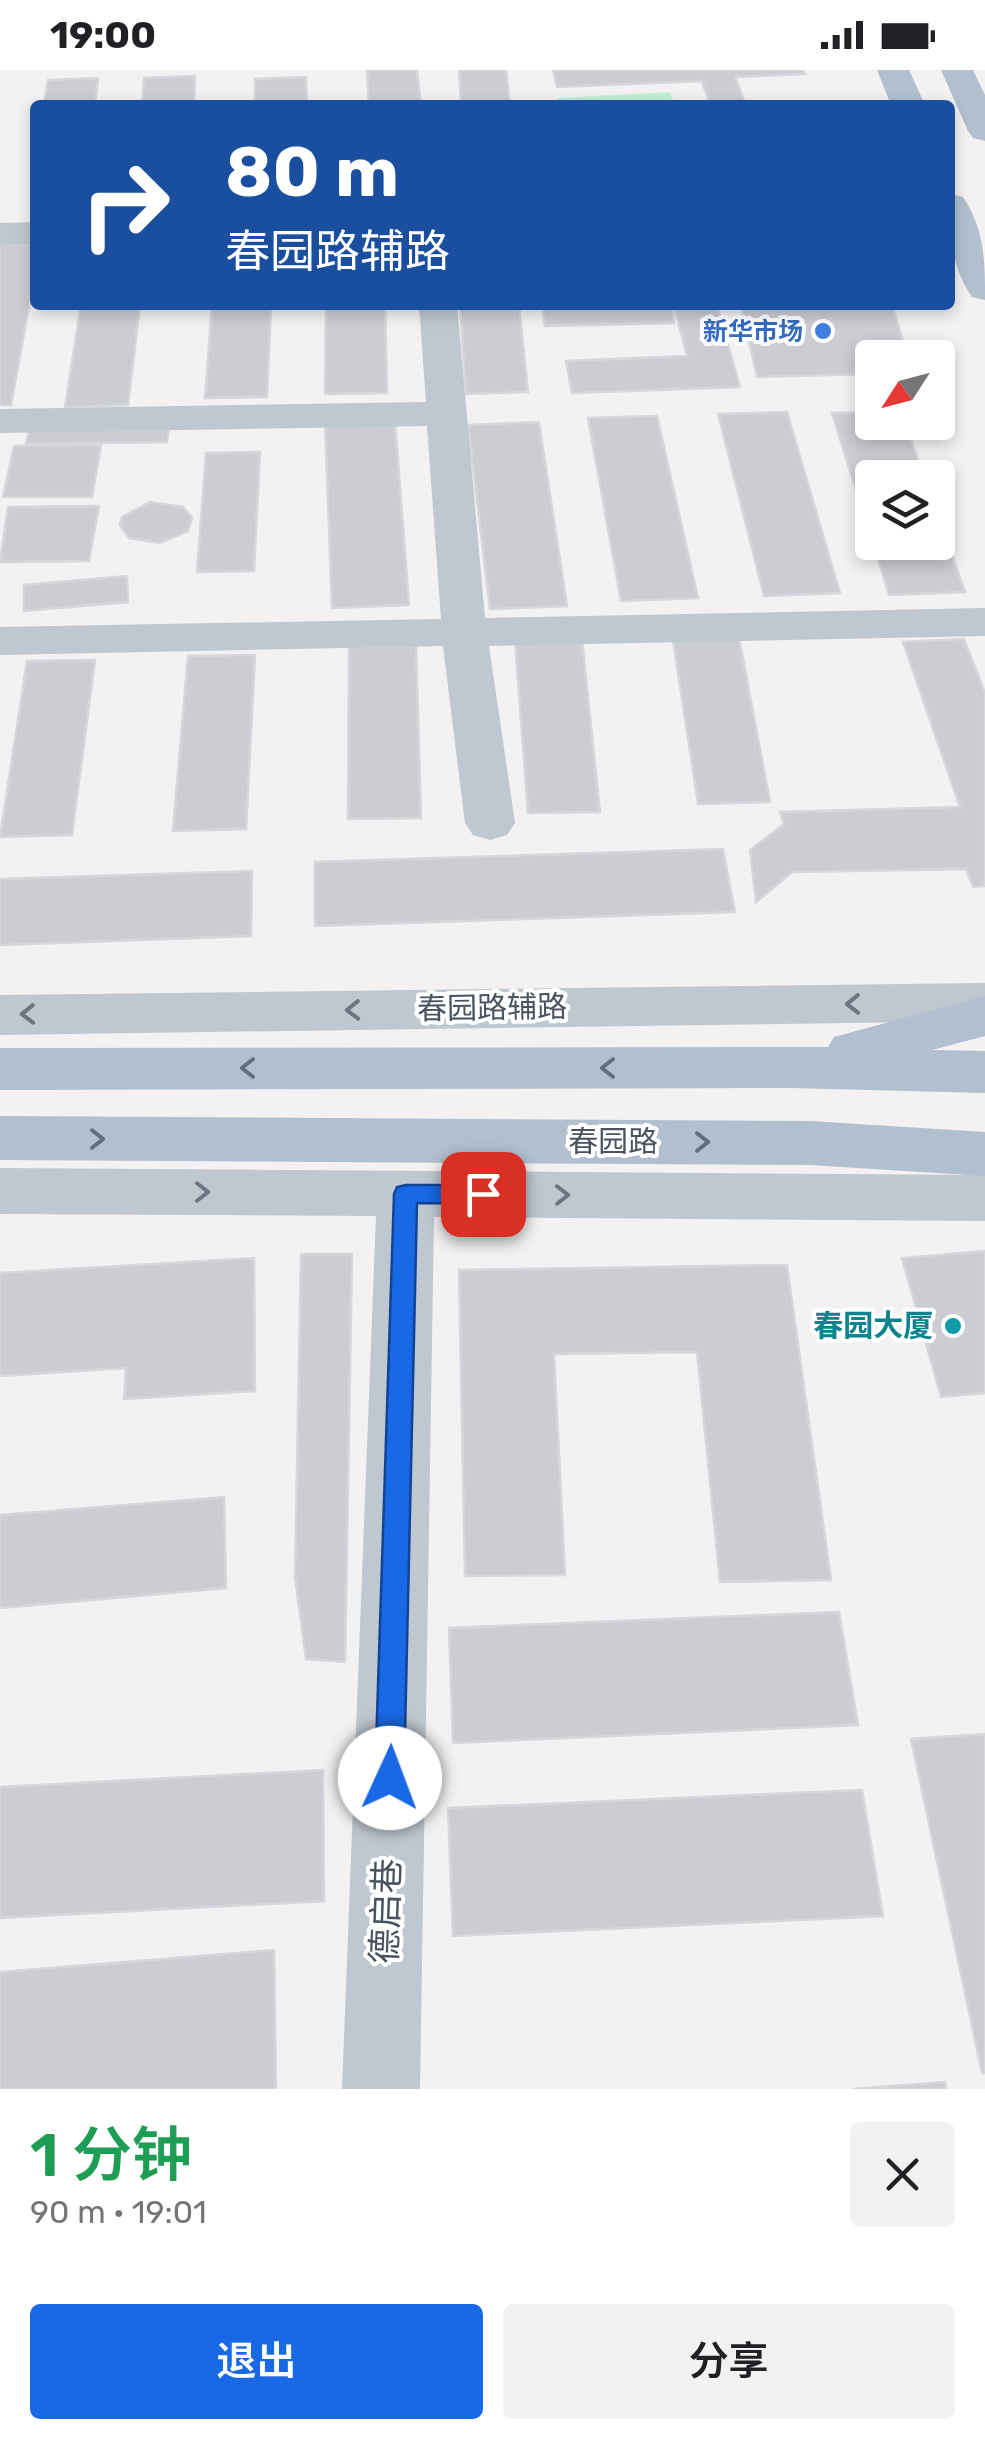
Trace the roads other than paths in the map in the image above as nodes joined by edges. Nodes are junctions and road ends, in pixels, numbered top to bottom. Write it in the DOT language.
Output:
graph roads {
  1 [pos="893,70"];
  2 [pos="957,70"];
  3 [pos="906,100"];
  4 [pos="984,124"];
  5 [pos="955,219"];
  6 [pos="30,233"];
  7 [pos="0,234"];
  8 [pos="985,288"];
  9 [pos="438,310"];
  10 [pos="446,414"];
  11 [pos="0,421"];
  12 [pos="985,622"];
  13 [pos="464,632"];
  14 [pos="0,641"];
  15 [pos="490,823"];
  16 [pos="985,1002"];
  17 [pos="0,1014"];
  18 [pos="985,1016"];
  19 [pos="792,1068"];
  20 [pos="0,1069"];
  21 [pos="985,1072"];
  22 [pos="0,1138"];
  23 [pos="810,1143"];
  24 [pos="985,1154"];
  25 [pos="985,1179"];
  26 [pos="0,1191"];
  27 [pos="406,1194"];
  28 [pos="985,1198"];
  29 [pos="381,2089"];
  1 -- 3 [label="main road"];
  2 -- 4 [label="main road"];
  5 -- 8 [label="main road"];
  6 -- 7 [label="street"];
  9 -- 10 [label="street"];
  10 -- 11 [label="street"];
  10 -- 13 [label="street"];
  12 -- 13 [label="street"];
  13 -- 14 [label="street"];
  13 -- 15 [label="street"];
  16 -- 17 [label="street, 春园路辅路, one-way"];
  18 -- 19 [label="main road"];
  19 -- 20 [label="main road, one-way"];
  19 -- 21 [label="main road"];
  22 -- 23 [label="main road, 春园路, one-way"];
  23 -- 24 [label="main road, 春园路"];
  23 -- 25 [label="main road"];
  26 -- 27 [label="street, one-way"];
  27 -- 28 [label="street, one-way"];
  27 -- 29 [label="street, 德启巷"];
}
